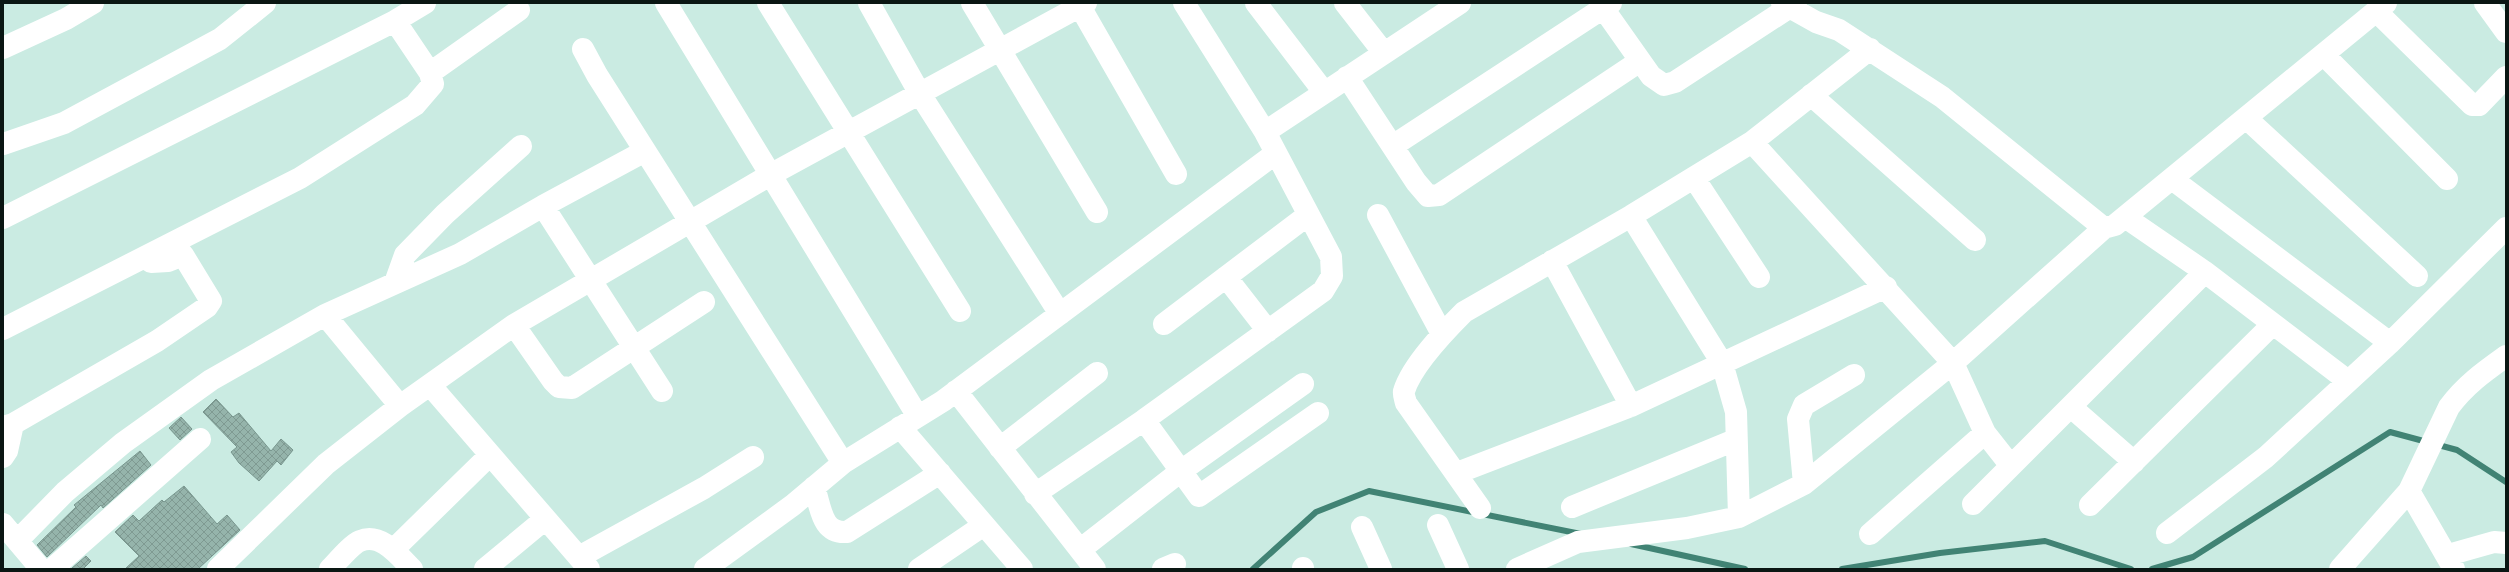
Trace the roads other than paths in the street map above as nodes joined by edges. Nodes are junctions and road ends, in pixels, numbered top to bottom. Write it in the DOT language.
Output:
graph roads {
  1 [pos="93,3"];
  2 [pos="265,3"];
  3 [pos="425,3"];
  4 [pos="666,3"];
  5 [pos="768,3"];
  6 [pos="869,3"];
  7 [pos="972,3"];
  8 [pos="1184,3"];
  9 [pos="1256,3"];
  10 [pos="1345,3"];
  11 [pos="1460,3"];
  12 [pos="2485,3"];
  13 [pos="1081,4"];
  14 [pos="1789,4"];
  15 [pos="1607,6"];
  16 [pos="2382,7"];
  17 [pos="519,10"];
  18 [pos="395,21"];
  19 [pos="2506,32"];
  20 [pos="3,48"];
  21 [pos="583,49"];
  22 [pos="1870,49"];
  23 [pos="999,51"];
  24 [pos="1384,53"];
  25 [pos="2324,55"];
  26 [pos="1640,61"];
  27 [pos="430,73"];
  28 [pos="1347,77"];
  29 [pos="2506,77"];
  30 [pos="1324,92"];
  31 [pos="920,94"];
  32 [pos="1811,95"];
  33 [pos="2246,118"];
  34 [pos="1265,132"];
  35 [pos="848,134"];
  36 [pos="1752,142"];
  37 [pos="3,144"];
  38 [pos="1394,145"];
  39 [pos="521,146"];
  40 [pos="645,151"];
  41 [pos="1276,153"];
  42 [pos="1176,174"];
  43 [pos="770,175"];
  44 [pos="1694,178"];
  45 [pos="2172,179"];
  46 [pos="2447,179"];
  47 [pos="543,206"];
  48 [pos="1097,212"];
  49 [pos="1308,215"];
  50 [pos="1378,215"];
  51 [pos="1631,216"];
  52 [pos="2125,217"];
  53 [pos="3,218"];
  54 [pos="690,223"];
  55 [pos="2104,228"];
  56 [pos="2506,228"];
  57 [pos="1975,240"];
  58 [pos="141,259"];
  59 [pos="1552,261"];
  60 [pos="2205,272"];
  61 [pos="2417,276"];
  62 [pos="1226,277"];
  63 [pos="1759,277"];
  64 [pos="589,281"];
  65 [pos="395,283"];
  66 [pos="1886,287"];
  67 [pos="704,302"];
  68 [pos="960,311"];
  69 [pos="1060,314"];
  70 [pos="325,315"];
  71 [pos="1164,324"];
  72 [pos="2273,324"];
  73 [pos="514,325"];
  74 [pos="3,329"];
  75 [pos="1268,331"];
  76 [pos="1442,334"];
  77 [pos="2390,342"];
  78 [pos="633,348"];
  79 [pos="2506,356"];
  80 [pos="1722,363"];
  81 [pos="1953,363"];
  82 [pos="1097,373"];
  83 [pos="1854,375"];
  84 [pos="2348,381"];
  85 [pos="1303,384"];
  86 [pos="430,385"];
  87 [pos="662,391"];
  88 [pos="956,391"];
  89 [pos="400,406"];
  90 [pos="1631,406"];
  91 [pos="2071,406"];
  92 [pos="1318,413"];
  93 [pos="1144,420"];
  94 [pos="909,421"];
  95 [pos="8,425"];
  96 [pos="1985,433"];
  97 [pos="200,439"];
  98 [pos="1735,440"];
  99 [pos="1000,448"];
  100 [pos="489,456"];
  101 [pos="3,457"];
  102 [pos="753,457"];
  103 [pos="2134,462"];
  104 [pos="843,463"];
  105 [pos="2011,466"];
  106 [pos="1181,471"];
  107 [pos="940,473"];
  108 [pos="1457,473"];
  109 [pos="1804,484"];
  110 [pos="814,487"];
  111 [pos="2409,491"];
  112 [pos="1035,494"];
  113 [pos="1973,504"];
  114 [pos="2090,505"];
  115 [pos="1572,507"];
  116 [pos="1480,508"];
  117 [pos="1739,517"];
  118 [pos="544,520"];
  119 [pos="3,524"];
  120 [pos="984,525"];
  121 [pos="1438,525"];
  122 [pos="1362,527"];
  123 [pos="2167,533"];
  124 [pos="1870,534"];
  125 [pos="18,540"];
  126 [pos="2506,543"];
  127 [pos="1081,549"];
  128 [pos="393,550"];
  129 [pos="2451,562"];
  130 [pos="584,563"];
  131 [pos="2343,568"];
  132 [pos="41,569"];
  133 [pos="52,569"];
  134 [pos="218,569"];
  135 [pos="330,569"];
  136 [pos="412,569"];
  137 [pos="485,569"];
  138 [pos="705,569"];
  139 [pos="919,569"];
  140 [pos="1022,569"];
  141 [pos="1095,569"];
  142 [pos="1381,569"];
  143 [pos="1458,569"];
  144 [pos="1517,569"];
  1 -- 20 [label="street"];
  2 -- 37 [label="street"];
  3 -- 18 [label="street"];
  4 -- 43 [label="street"];
  5 -- 35 [label="street"];
  6 -- 31 [label="street"];
  7 -- 23 [label="street"];
  8 -- 34 [label="street"];
  9 -- 30 [label="street"];
  10 -- 24 [label="street"];
  11 -- 24 [label="street"];
  12 -- 19 [label="street"];
  13 -- 23 [label="street"];
  13 -- 42 [label="street"];
  14 -- 22 [label="street"];
  14 -- 26 [label="street"];
  15 -- 26 [label="street"];
  15 -- 38 [label="street"];
  16 -- 25 [label="street"];
  16 -- 29 [label="street"];
  17 -- 27 [label="street"];
  18 -- 27 [label="street"];
  18 -- 53 [label="street"];
  21 -- 40 [label="street"];
  22 -- 32 [label="street"];
  22 -- 55 [label="street"];
  23 -- 31 [label="street"];
  23 -- 48 [label="street"];
  24 -- 28 [label="street"];
  25 -- 33 [label="street"];
  25 -- 46 [label="street"];
  26 -- 38 [label="street"];
  27 -- 58 [label="street"];
  28 -- 30 [label="street"];
  28 -- 38 [label="street"];
  30 -- 34 [label="street"];
  31 -- 35 [label="street"];
  31 -- 69 [label="street"];
  32 -- 36 [label="street"];
  32 -- 57 [label="street"];
  33 -- 45 [label="street"];
  33 -- 61 [label="street"];
  34 -- 41 [label="street"];
  35 -- 43 [label="street"];
  35 -- 68 [label="street"];
  36 -- 44 [label="street"];
  36 -- 66 [label="street"];
  39 -- 65 [label="street"];
  40 -- 47 [label="street"];
  40 -- 54 [label="street"];
  41 -- 49 [label="street"];
  41 -- 69 [label="street"];
  43 -- 54 [label="street"];
  43 -- 94 [label="street"];
  44 -- 51 [label="street"];
  44 -- 63 [label="street"];
  45 -- 52 [label="street"];
  45 -- 77 [label="street"];
  47 -- 64 [label="street"];
  47 -- 65 [label="street"];
  49 -- 62 [label="street"];
  49 -- 75 [label="street"];
  50 -- 76 [label="street"];
  51 -- 59 [label="street"];
  51 -- 80 [label="street"];
  52 -- 55 [label="street"];
  52 -- 60 [label="street"];
  54 -- 64 [label="street"];
  54 -- 104 [label="street"];
  55 -- 81 [label="street"];
  56 -- 77 [label="street"];
  58 -- 74 [label="street"];
  58 -- 95 [label="street"];
  59 -- 76 [label="street"];
  59 -- 90 [label="street"];
  60 -- 72 [label="street"];
  60 -- 91 [label="street"];
  62 -- 71 [label="street"];
  62 -- 75 [label="street"];
  64 -- 73 [label="street"];
  64 -- 78 [label="street"];
  65 -- 70 [label="street"];
  66 -- 80 [label="street"];
  66 -- 81 [label="street"];
  67 -- 78 [label="street"];
  69 -- 88 [label="street"];
  70 -- 89 [label="street"];
  70 -- 125 [label="street"];
  72 -- 84 [label="street"];
  72 -- 103 [label="street"];
  73 -- 78 [label="street"];
  73 -- 86 [label="street"];
  75 -- 93 [label="street"];
  76 -- 108 [label="street"];
  77 -- 84 [label="street"];
  78 -- 87 [label="street"];
  79 -- 111 [label="street"];
  80 -- 90 [label="street"];
  80 -- 98 [label="street"];
  81 -- 96 [label="street"];
  81 -- 109 [label="street"];
  82 -- 99 [label="street"];
  83 -- 109 [label="street"];
  84 -- 123 [label="street"];
  85 -- 106 [label="street"];
  86 -- 89 [label="street"];
  86 -- 100 [label="street"];
  88 -- 94 [label="street"];
  88 -- 99 [label="street"];
  89 -- 134 [label="street"];
  90 -- 108 [label="street"];
  91 -- 103 [label="street"];
  91 -- 105 [label="street"];
  92 -- 106 [label="street"];
  93 -- 106 [label="street"];
  93 -- 112 [label="street"];
  94 -- 104 [label="street"];
  94 -- 107 [label="street"];
  95 -- 101 [label="street"];
  96 -- 105 [label="street"];
  96 -- 124 [label="street"];
  97 -- 133 [label="street"];
  98 -- 115 [label="street"];
  98 -- 117 [label="street"];
  99 -- 112 [label="street"];
  100 -- 118 [label="street"];
  100 -- 128 [label="street"];
  102 -- 130 [label="street"];
  103 -- 114 [label="street"];
  104 -- 110 [label="street"];
  105 -- 113 [label="street"];
  106 -- 127 [label="street"];
  107 -- 110 [label="street"];
  107 -- 120 [label="street"];
  108 -- 116 [label="street"];
  109 -- 117 [label="street"];
  110 -- 138 [label="street"];
  111 -- 129 [label="street"];
  111 -- 131 [label="street"];
  112 -- 127 [label="street"];
  117 -- 144 [label="street"];
  118 -- 130 [label="street"];
  118 -- 137 [label="street"];
  119 -- 125 [label="street"];
  120 -- 139 [label="street"];
  120 -- 140 [label="street"];
  121 -- 143 [label="street"];
  122 -- 142 [label="street"];
  125 -- 132 [label="street"];
  126 -- 129 [label="street"];
  127 -- 141 [label="street"];
  128 -- 135 [label="street"];
  128 -- 136 [label="street"];
}
